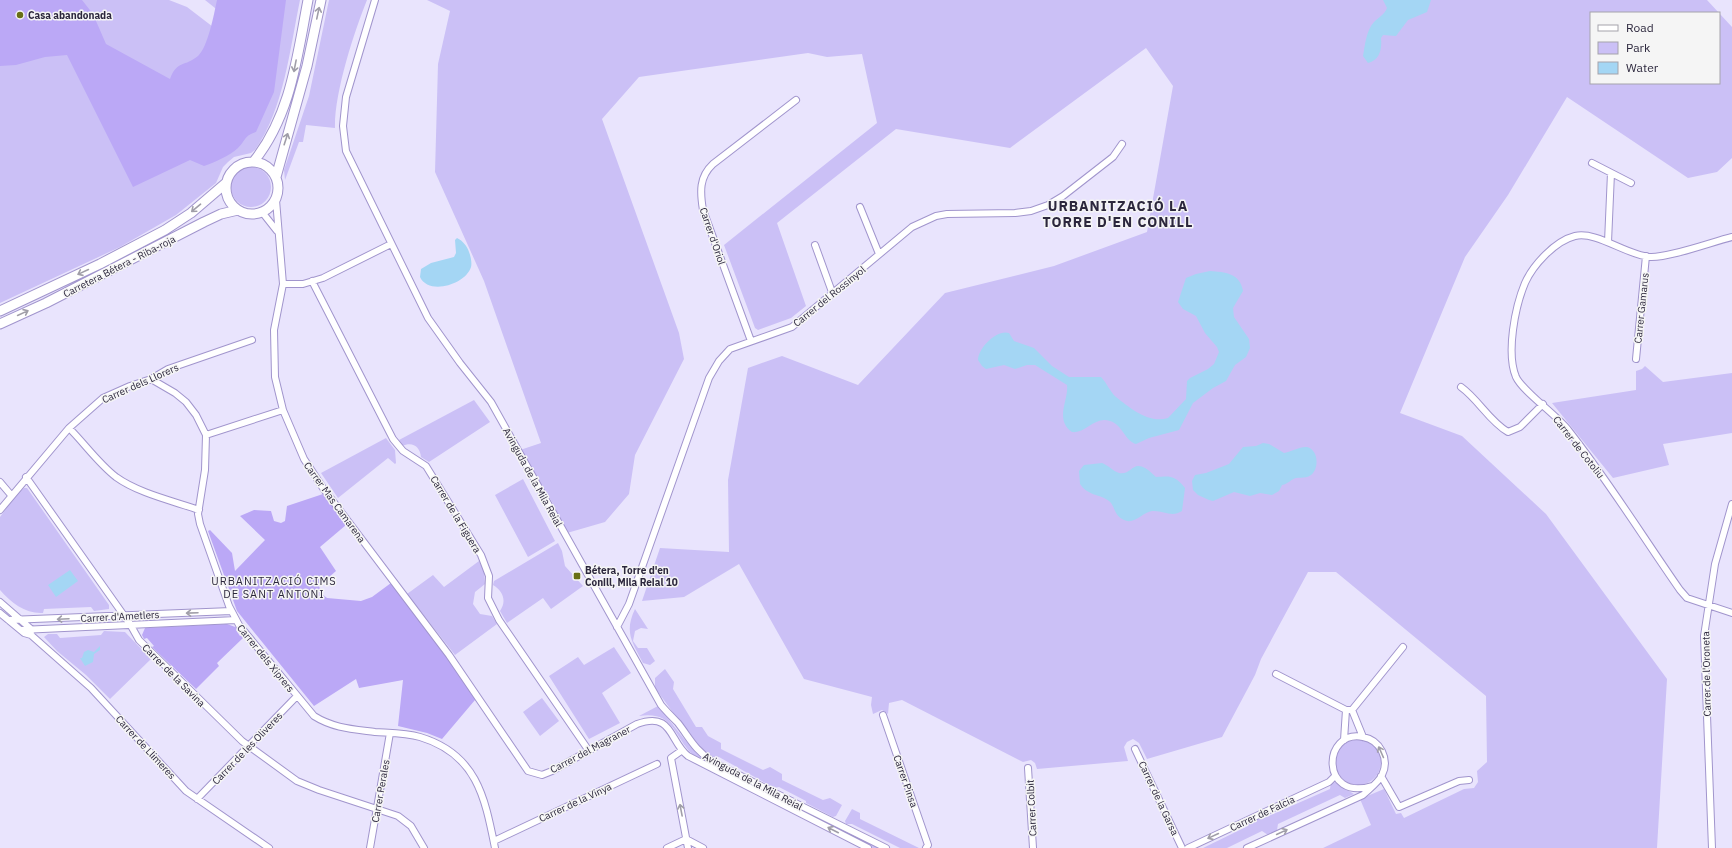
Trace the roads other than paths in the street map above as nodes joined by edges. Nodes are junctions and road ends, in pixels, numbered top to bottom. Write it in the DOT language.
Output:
graph roads {
  1 [pos="308,0"];
  2 [pos="320,0"];
  3 [pos="375,0"];
  4 [pos="796,100"];
  5 [pos="1122,144"];
  6 [pos="254,161"];
  7 [pos="1592,163"];
  8 [pos="1611,173"];
  9 [pos="276,177"];
  10 [pos="226,183"];
  11 [pos="1631,183"];
  12 [pos="276,200"];
  13 [pos="860,207"];
  14 [pos="238,210"];
  15 [pos="262,212"];
  16 [pos="277,231"];
  17 [pos="1732,236"];
  18 [pos="1608,242"];
  19 [pos="391,244"];
  20 [pos="815,245"];
  21 [pos="879,254"];
  22 [pos="1646,256"];
  23 [pos="312,281"];
  24 [pos="283,284"];
  25 [pos="832,292"];
  26 [pos="0,311"];
  27 [pos="0,324"];
  28 [pos="252,340"];
  29 [pos="752,341"];
  30 [pos="1636,359"];
  31 [pos="151,379"];
  32 [pos="1461,387"];
  33 [pos="1543,404"];
  34 [pos="283,410"];
  35 [pos="69,428"];
  36 [pos="206,434"];
  37 [pos="26,477"];
  38 [pos="0,482"];
  39 [pos="11,495"];
  40 [pos="1732,504"];
  41 [pos="0,510"];
  42 [pos="199,510"];
  43 [pos="0,602"];
  44 [pos="1708,606"];
  45 [pos="231,611"];
  46 [pos="0,613"];
  47 [pos="1732,613"];
  48 [pos="124,616"];
  49 [pos="9,620"];
  50 [pos="21,620"];
  51 [pos="236,620"];
  52 [pos="130,624"];
  53 [pos="617,627"];
  54 [pos="31,632"];
  55 [pos="1403,648"];
  56 [pos="449,655"];
  57 [pos="1276,674"];
  58 [pos="297,696"];
  59 [pos="1349,710"];
  60 [pos="883,715"];
  61 [pos="390,733"];
  62 [pos="1363,737"];
  63 [pos="1344,740"];
  64 [pos="248,746"];
  65 [pos="1135,749"];
  66 [pos="589,751"];
  67 [pos="681,751"];
  68 [pos="657,764"];
  69 [pos="1028,768"];
  70 [pos="1335,776"];
  71 [pos="1381,776"];
  72 [pos="1469,780"];
  73 [pos="1372,786"];
  74 [pos="197,799"];
  75 [pos="377,808"];
  76 [pos="686,839"];
  77 [pos="494,841"];
  78 [pos="269,848"];
  79 [pos="370,848"];
  80 [pos="424,848"];
  81 [pos="495,848"];
  82 [pos="667,848"];
  83 [pos="688,848"];
  84 [pos="703,848"];
  85 [pos="868,848"];
  86 [pos="886,848"];
  87 [pos="926,848"];
  88 [pos="1033,848"];
  89 [pos="1182,848"];
  90 [pos="1188,848"];
  91 [pos="1247,848"];
  92 [pos="1712,848"];
  1 -- 6 [label="main road, one-way"];
  9 -- 2 [label="main road, one-way"];
  3 -- 19 [label="street, Avinguda de la Mila Reial"];
  4 -- 29 [label="street, Carrer d'Oriol"];
  5 -- 21 [label="street, Carrer del Rossinyol"];
  6 -- 9 [label="main road"];
  6 -- 10 [label="main road"];
  7 -- 8 [label="street"];
  8 -- 11 [label="street"];
  8 -- 18 [label="street"];
  9 -- 12 [label="main road"];
  10 -- 14 [label="main road"];
  10 -- 26 [label="main road, Carretera Bétera - Riba-roja, one-way"];
  12 -- 15 [label="main road"];
  12 -- 16 [label="street, Carrer Mas Camarena"];
  13 -- 21 [label="street"];
  14 -- 15 [label="main road"];
  27 -- 14 [label="main road, Carretera Bétera - Riba-roja, one-way"];
  15 -- 16 [label="street, Carrer Mas Camarena"];
  16 -- 24 [label="street, Carrer Mas Camarena"];
  17 -- 22 [label="street, Carrer de Cotoliu"];
  18 -- 22 [label="street, Carrer de Cotoliu"];
  18 -- 33 [label="street, Carrer de Cotoliu"];
  19 -- 23 [label="street"];
  19 -- 53 [label="street, Avinguda de la Mila Reial"];
  20 -- 25 [label="street"];
  21 -- 25 [label="street, Carrer del Rossinyol"];
  22 -- 30 [label="street, Carrer Gamarus"];
  23 -- 24 [label="street"];
  23 -- 66 [label="street, Carrer de la Figuera"];
  24 -- 34 [label="street, Carrer Mas Camarena"];
  25 -- 29 [label="street, Carrer del Rossinyol"];
  28 -- 31 [label="street, Carrer dels Llorers"];
  29 -- 53 [label="street, Carrer del Rossinyol"];
  31 -- 35 [label="street, Carrer dels Llorers"];
  31 -- 36 [label="street, Carrer dels Xiprers"];
  32 -- 33 [label="street"];
  33 -- 44 [label="street, Carrer de Cotoliu"];
  34 -- 36 [label="street"];
  34 -- 56 [label="street, Carrer Mas Camarena"];
  35 -- 37 [label="street, Carrer dels Llorers"];
  35 -- 42 [label="street"];
  36 -- 42 [label="street, Carrer dels Xiprers"];
  37 -- 39 [label="street, Carrer dels Llorers"];
  37 -- 48 [label="street, Carrer de la Savina"];
  38 -- 39 [label="street"];
  39 -- 41 [label="street, Carrer dels Llorers"];
  40 -- 44 [label="street, Carrer de l'Oroneta"];
  42 -- 45 [label="street, Carrer dels Xiprers"];
  43 -- 50 [label="street, Carrer de Llimeres"];
  44 -- 47 [label="street, Carrer de Cotoliu"];
  44 -- 92 [label="street, Carrer de l'Oroneta"];
  45 -- 48 [label="street, Carrer d'Ametlers, one-way"];
  45 -- 51 [label="street, Carrer dels Xiprers"];
  46 -- 49 [label="street"];
  48 -- 50 [label="street, Carrer d'Ametlers, one-way"];
  48 -- 52 [label="street, Carrer de la Savina"];
  49 -- 50 [label="street, Carrer d'Ametlers"];
  49 -- 54 [label="street, Carrer d'Ametlers"];
  50 -- 54 [label="street, Carrer de Llimeres"];
  51 -- 52 [label="street, Carrer d'Ametlers"];
  51 -- 58 [label="street, Carrer dels Xiprers"];
  52 -- 54 [label="street, Carrer d'Ametlers"];
  52 -- 64 [label="street, Carrer de la Savina"];
  53 -- 86 [label="street, Avinguda de la Mila Reial"];
  54 -- 74 [label="street, Carrer de Llimeres"];
  55 -- 59 [label="street"];
  56 -- 66 [label="street, Carrer del Magraner"];
  57 -- 59 [label="street"];
  58 -- 61 [label="street, Carrer dels Xiprers"];
  58 -- 64 [label="street, Carrer de les Oliveres"];
  59 -- 62 [label="street"];
  59 -- 63 [label="street"];
  60 -- 87 [label="street, Carrer Pinsa"];
  61 -- 75 [label="street, Carrer Perales"];
  61 -- 77 [label="street, Carrer dels Xiprers"];
  62 -- 63 [label="street"];
  71 -- 62 [label="street, one-way"];
  63 -- 70 [label="street"];
  64 -- 74 [label="street, Carrer de les Oliveres"];
  64 -- 75 [label="street, Carrer de la Savina"];
  65 -- 89 [label="street, Carrer de la Garsa"];
  66 -- 67 [label="street, Carrer del Magraner"];
  76 -- 67 [label="street, one-way"];
  85 -- 67 [label="street, one-way"];
  68 -- 77 [label="street, Carrer de la Vinya"];
  69 -- 88 [label="street, Carrer Colbit"];
  70 -- 73 [label="street"];
  70 -- 90 [label="street, Carrer de Falcia, one-way"];
  71 -- 72 [label="street"];
  71 -- 73 [label="street"];
  91 -- 73 [label="street, one-way"];
  74 -- 78 [label="street, Carrer de Llimeres"];
  75 -- 79 [label="street, Carrer Perales"];
  75 -- 80 [label="street, Carrer de la Savina"];
  76 -- 82 [label="street"];
  76 -- 83 [label="street"];
  76 -- 84 [label="street"];
  77 -- 81 [label="street, Carrer dels Xiprers"];
}
